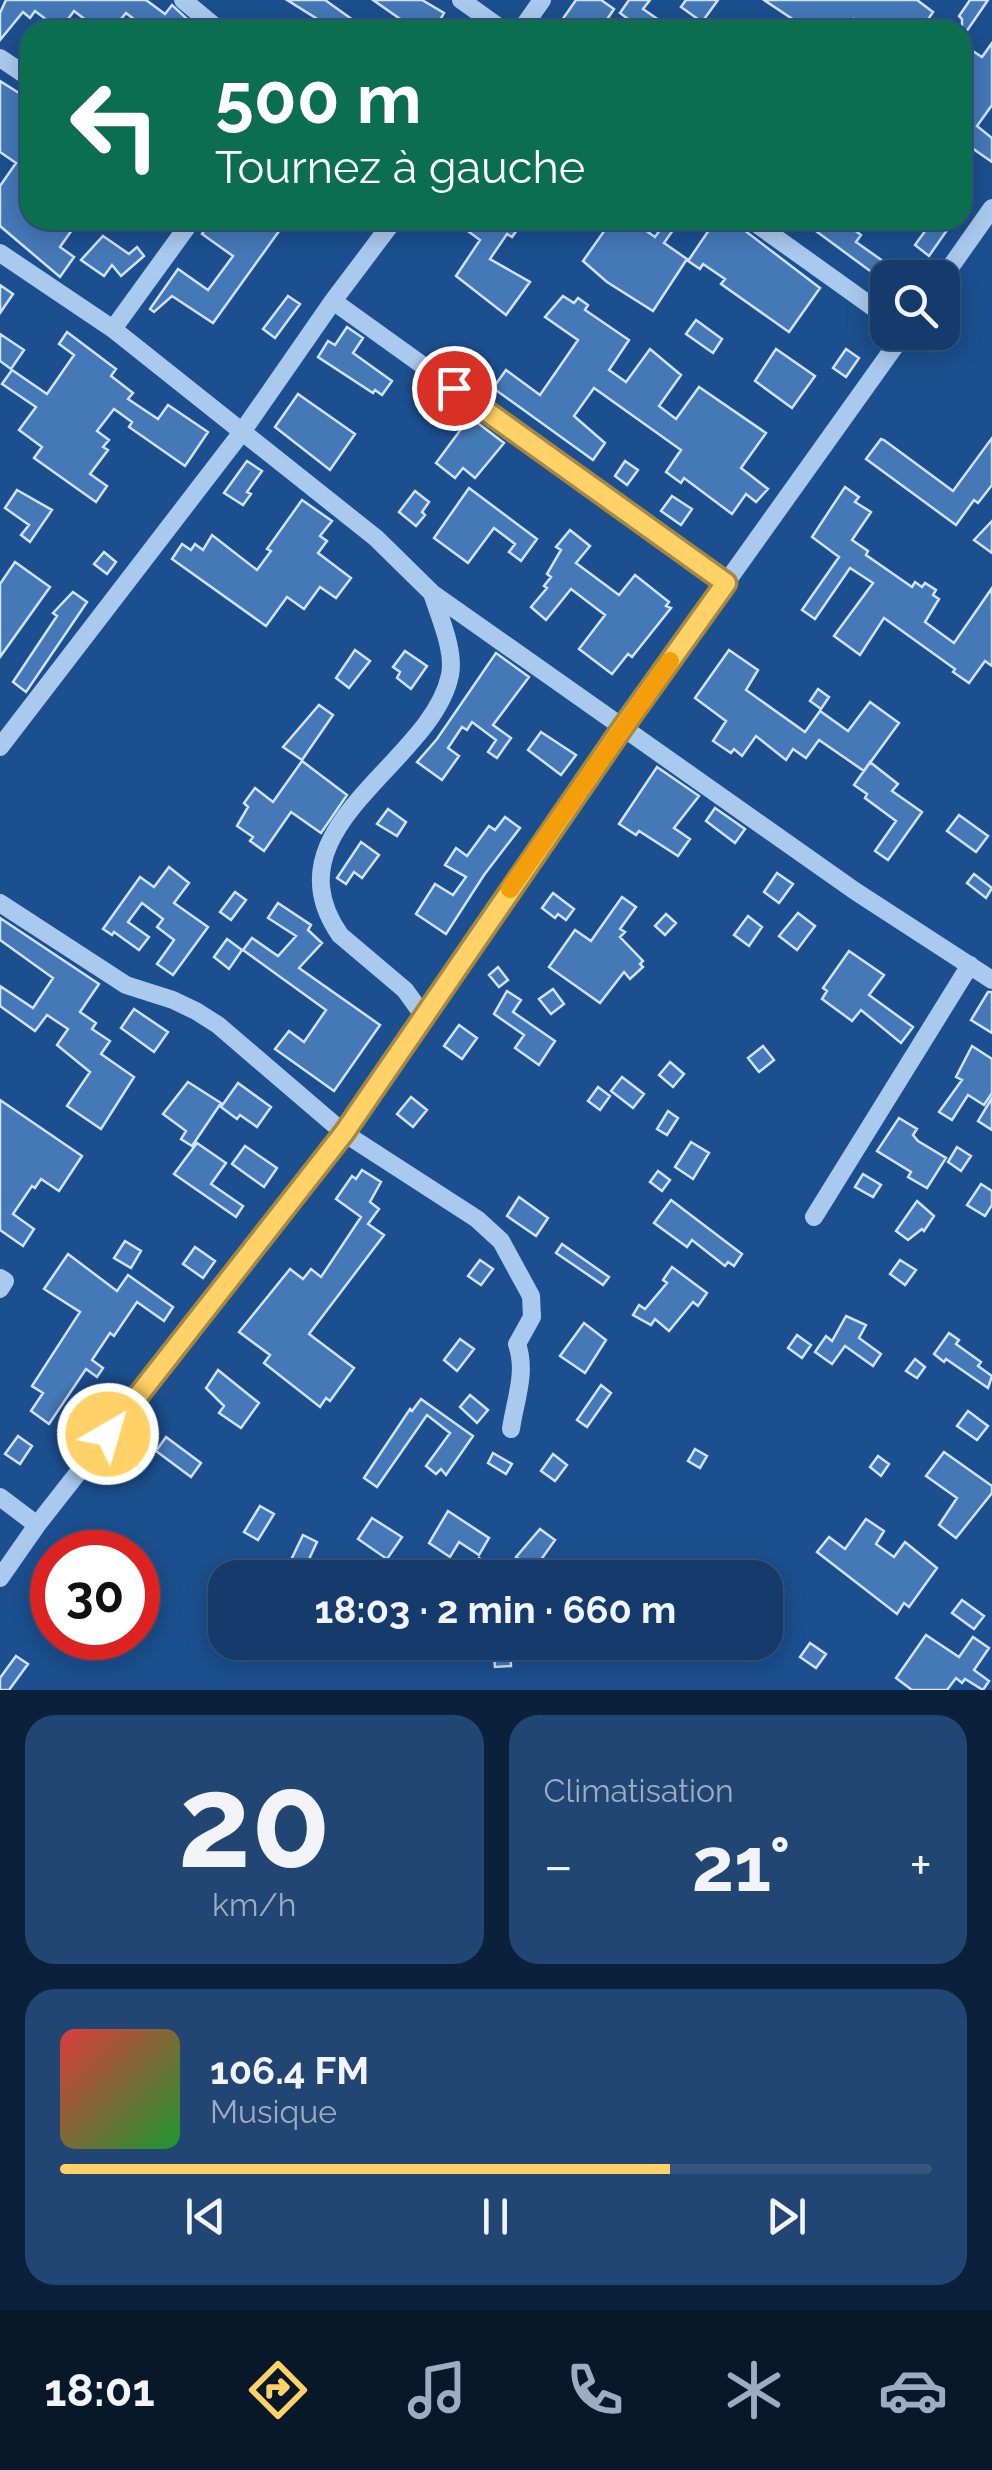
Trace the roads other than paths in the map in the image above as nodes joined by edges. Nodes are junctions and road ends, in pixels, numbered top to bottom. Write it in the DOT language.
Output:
graph roads {
  1 [pos="183,0"];
  2 [pos="461,0"];
  3 [pos="206,20"];
  4 [pos="488,20"];
  5 [pos="992,208"];
  6 [pos="185,230"];
  7 [pos="386,230"];
  8 [pos="765,230"];
  9 [pos="0,253"];
  10 [pos="955,260"];
  11 [pos="332,301"];
  12 [pos="870,305"];
  13 [pos="113,329"];
  14 [pos="892,350"];
  15 [pos="242,432"];
  16 [pos="726,583"];
  17 [pos="432,593"];
  18 [pos="623,727"];
  19 [pos="0,747"];
  20 [pos="0,904"];
  21 [pos="970,965"];
  22 [pos="992,980"];
  23 [pos="423,1015"];
  24 [pos="344,1133"];
  25 [pos="814,1217"];
  26 [pos="0,1278"];
  27 [pos="0,1289"];
  28 [pos="511,1429"];
  29 [pos="0,1496"];
  30 [pos="37,1525"];
  31 [pos="0,1578"];
  1 -- 3 [label="street"];
  2 -- 4 [label="street"];
  5 -- 10 [label="street"];
  6 -- 13 [label="street"];
  7 -- 11 [label="street"];
  8 -- 12 [label="street"];
  9 -- 13 [label="street"];
  11 -- 15 [label="street"];
  11 -- 16 [label="street"];
  13 -- 15 [label="street"];
  14 -- 16 [label="street"];
  15 -- 17 [label="street"];
  15 -- 19 [label="street"];
  16 -- 18 [label="street"];
  17 -- 18 [label="street"];
  17 -- 23 [label="street"];
  18 -- 21 [label="street"];
  18 -- 23 [label="street"];
  20 -- 24 [label="street"];
  21 -- 22 [label="street"];
  21 -- 25 [label="street"];
  23 -- 24 [label="street"];
  24 -- 28 [label="street"];
  24 -- 30 [label="street"];
  26 -- 27 [label="street"];
  29 -- 30 [label="street"];
  30 -- 31 [label="street"];
}
